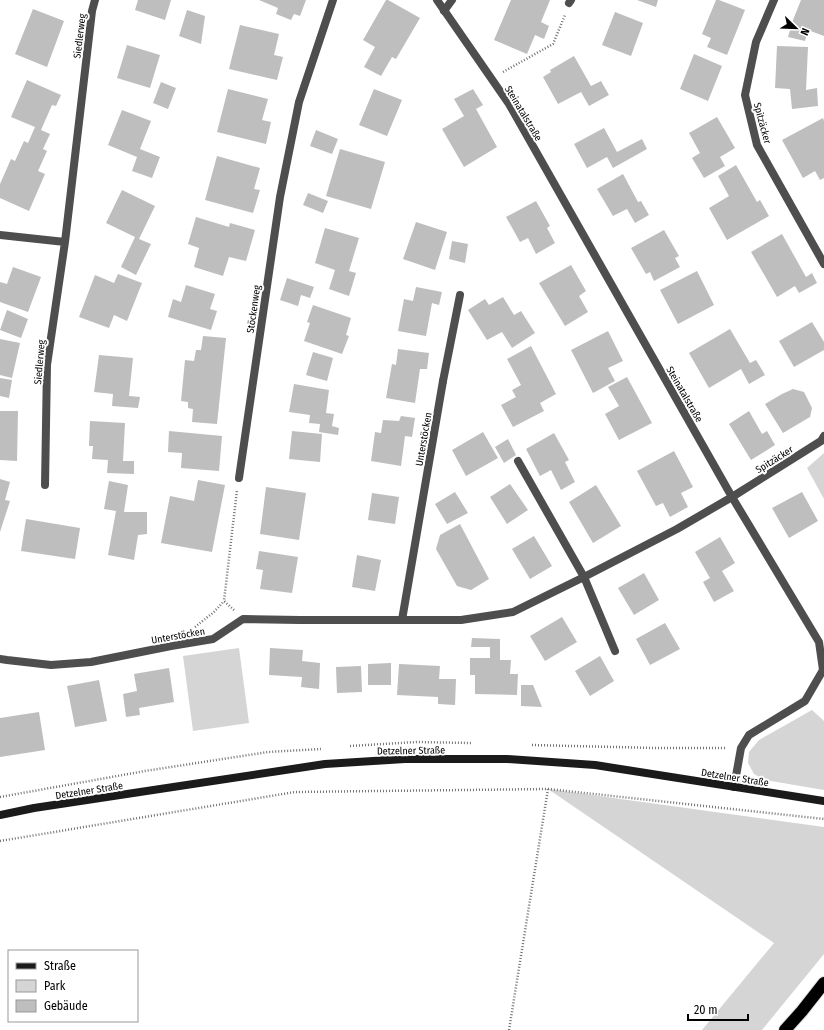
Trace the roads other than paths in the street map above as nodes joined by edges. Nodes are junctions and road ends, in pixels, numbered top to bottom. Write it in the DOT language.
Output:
graph roads {
  1 [pos="95,0"];
  2 [pos="333,0"];
  3 [pos="437,0"];
  4 [pos="452,0"];
  5 [pos="774,0"];
  6 [pos="444,10"];
  7 [pos="0,235"];
  8 [pos="64,242"];
  9 [pos="824,264"];
  10 [pos="460,296"];
  11 [pos="824,436"];
  12 [pos="518,461"];
  13 [pos="239,478"];
  14 [pos="45,485"];
  15 [pos="732,497"];
  16 [pos="584,577"];
  17 [pos="402,620"];
  18 [pos="615,652"];
  19 [pos="0,659"];
  20 [pos="734,787"];
  21 [pos="824,801"];
  22 [pos="0,815"];
  23 [pos="824,983"];
  24 [pos="785,1030"];
  1 -- 8 [label="street, Siedlerweg"];
  2 -- 13 [label="street, Stöckenweg"];
  3 -- 6 [label="street, Steinatalstraße"];
  4 -- 6 [label="street"];
  5 -- 9 [label="street, Spitzäcker"];
  6 -- 15 [label="street, Steinatalstraße"];
  7 -- 8 [label="street"];
  8 -- 14 [label="street, Siedlerweg"];
  10 -- 17 [label="street, Unterstöcken"];
  11 -- 15 [label="street, Spitzäcker"];
  12 -- 16 [label="street"];
  15 -- 16 [label="street"];
  15 -- 20 [label="street, Steinatalstraße"];
  16 -- 17 [label="street"];
  16 -- 18 [label="street"];
  17 -- 19 [label="street, Unterstöcken"];
  20 -- 21 [label="street, Detzelner Straße"];
  20 -- 22 [label="street, Detzelner Straße"];
  23 -- 24 [label="highway"];
}
